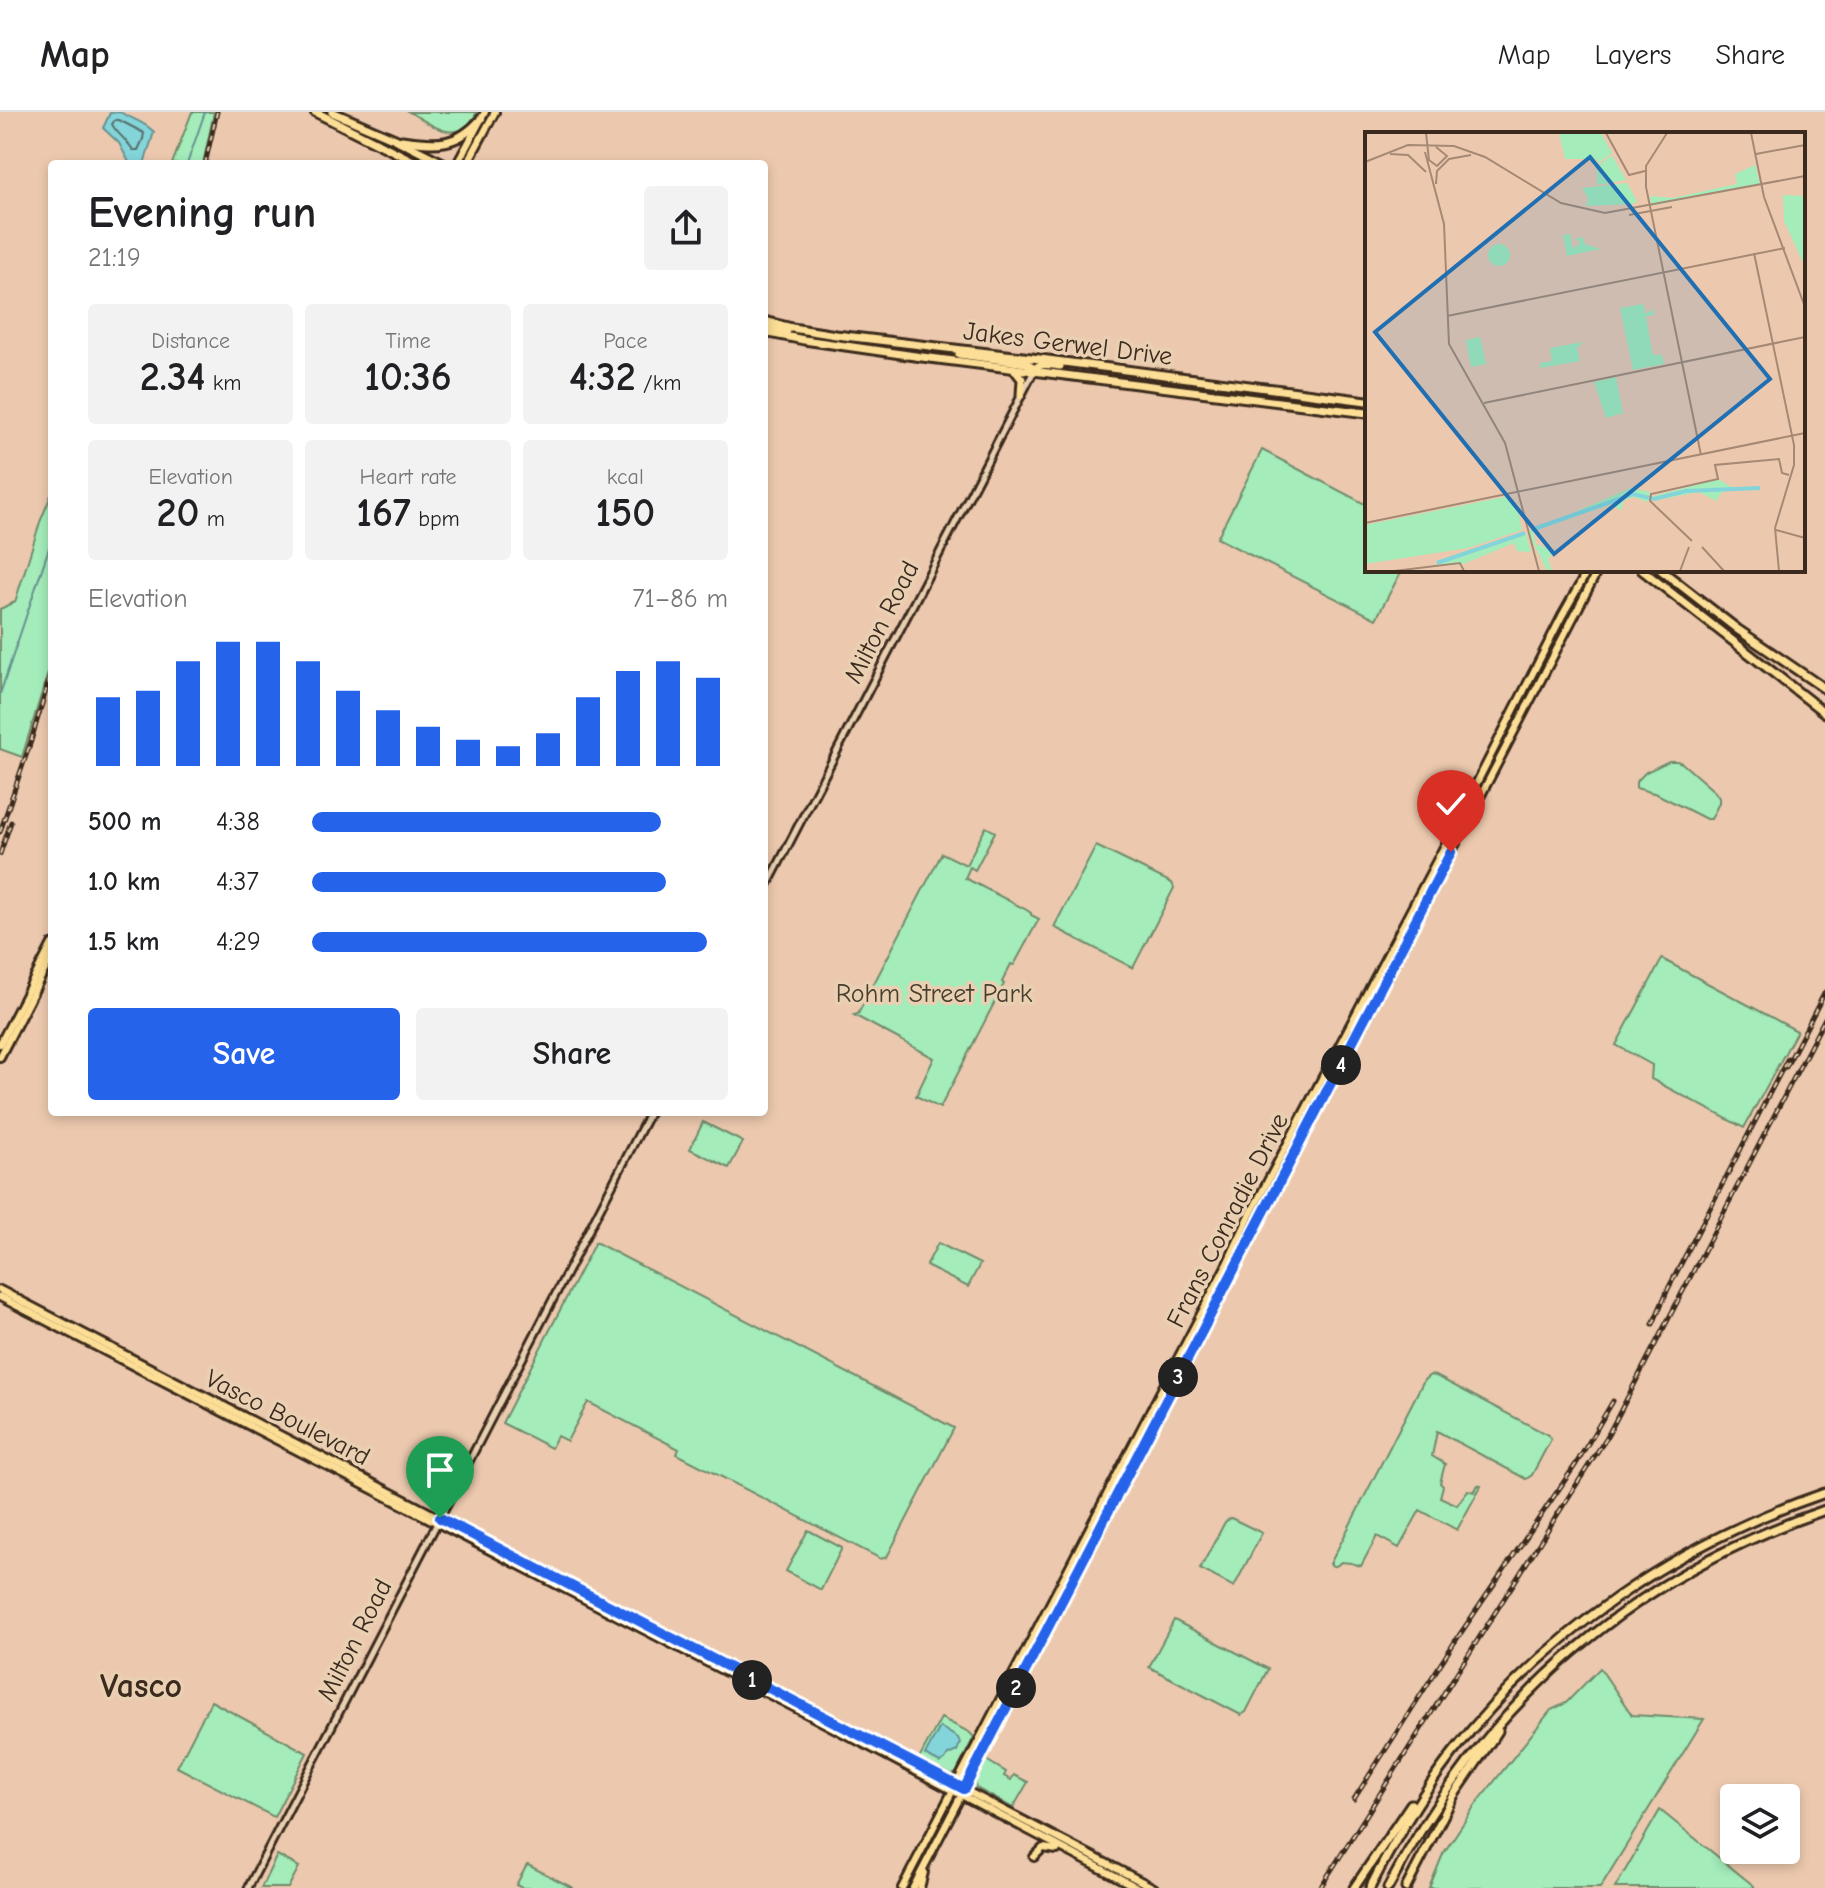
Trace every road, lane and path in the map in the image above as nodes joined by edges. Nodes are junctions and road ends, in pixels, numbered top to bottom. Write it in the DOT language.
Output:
graph roads {
  1 [pos="315,112"];
  2 [pos="332,112"];
  3 [pos="495,112"];
  4 [pos="483,115"];
  5 [pos="395,139"];
  6 [pos="409,160"];
  7 [pos="437,160"];
  8 [pos="459,160"];
  9 [pos="469,160"];
  10 [pos="768,326"];
  11 [pos="768,327"];
  12 [pos="934,346"];
  13 [pos="1095,366"];
  14 [pos="1014,369"];
  15 [pos="1034,371"];
  16 [pos="1021,395"];
  17 [pos="1365,401"];
  18 [pos="1365,413"];
  19 [pos="1587,572"];
  20 [pos="1597,572"];
  21 [pos="1645,572"];
  22 [pos="1664,572"];
  23 [pos="1825,689"];
  24 [pos="1825,713"];
  25 [pos="768,884"];
  26 [pos="48,952"];
  27 [pos="48,964"];
  28 [pos="0,1044"];
  29 [pos="0,1057"];
  30 [pos="648,1116"];
  31 [pos="0,1290"];
  32 [pos="0,1297"];
  33 [pos="1825,1493"];
  34 [pos="1825,1510"];
  35 [pos="439,1521"];
  36 [pos="1532,1689"];
  37 [pos="1453,1753"];
  38 [pos="954,1788"];
  39 [pos="962,1792"];
  40 [pos="1064,1851"];
  41 [pos="929,1857"];
  42 [pos="1034,1857"];
  43 [pos="248,1888"];
  44 [pos="902,1888"];
  45 [pos="913,1888"];
  46 [pos="920,1888"];
  47 [pos="1138,1888"];
  48 [pos="1154,1888"];
  49 [pos="1354,1888"];
  50 [pos="1370,1888"];
  51 [pos="1388,1888"];
  52 [pos="1406,1888"];
  1 -- 6 [label="highway"];
  2 -- 5 [label="highway"];
  3 -- 9 [label="main road"];
  4 -- 5 [label="highway"];
  4 -- 8 [label="main road"];
  5 -- 7 [label="highway"];
  10 -- 12 [label="highway, Jakes Gerwel Drive"];
  11 -- 14 [label="highway, Jakes Gerwel Drive"];
  12 -- 13 [label="highway, Jakes Gerwel Drive"];
  12 -- 15 [label="highway"];
  13 -- 15 [label="highway"];
  13 -- 17 [label="highway, Jakes Gerwel Drive"];
  14 -- 15 [label="highway, Jakes Gerwel Drive"];
  14 -- 16 [label="highway"];
  15 -- 16 [label="street, Milton Road"];
  15 -- 18 [label="highway, Jakes Gerwel Drive"];
  16 -- 25 [label="street, Milton Road"];
  19 -- 38 [label="main road, Frans Conradie Drive"];
  20 -- 39 [label="main road, Frans Conradie Drive"];
  21 -- 24 [label="highway"];
  22 -- 23 [label="highway"];
  26 -- 28 [label="main road"];
  27 -- 29 [label="main road"];
  30 -- 35 [label="street, Milton Road"];
  31 -- 35 [label="main road, Vasco Boulevard"];
  32 -- 35 [label="main road, Vasco Boulevard"];
  33 -- 37 [label="highway"];
  34 -- 36 [label="highway"];
  35 -- 38 [label="main road, Vasco Boulevard"];
  35 -- 43 [label="street, Milton Road"];
  36 -- 51 [label="highway"];
  36 -- 52 [label="highway"];
  37 -- 49 [label="highway"];
  37 -- 50 [label="highway"];
  38 -- 39 [label="main road, Vasco Boulevard"];
  38 -- 44 [label="main road, Frans Conradie Drive"];
  39 -- 40 [label="main road, Vasco Boulevard"];
  39 -- 41 [label="main road, Frans Conradie Drive"];
  39 -- 48 [label="main road, Vasco Boulevard"];
  40 -- 42 [label="main road"];
  40 -- 47 [label="main road, Vasco Boulevard"];
  41 -- 45 [label="main road, Frans Conradie Drive"];
  41 -- 46 [label="main road"];
}
